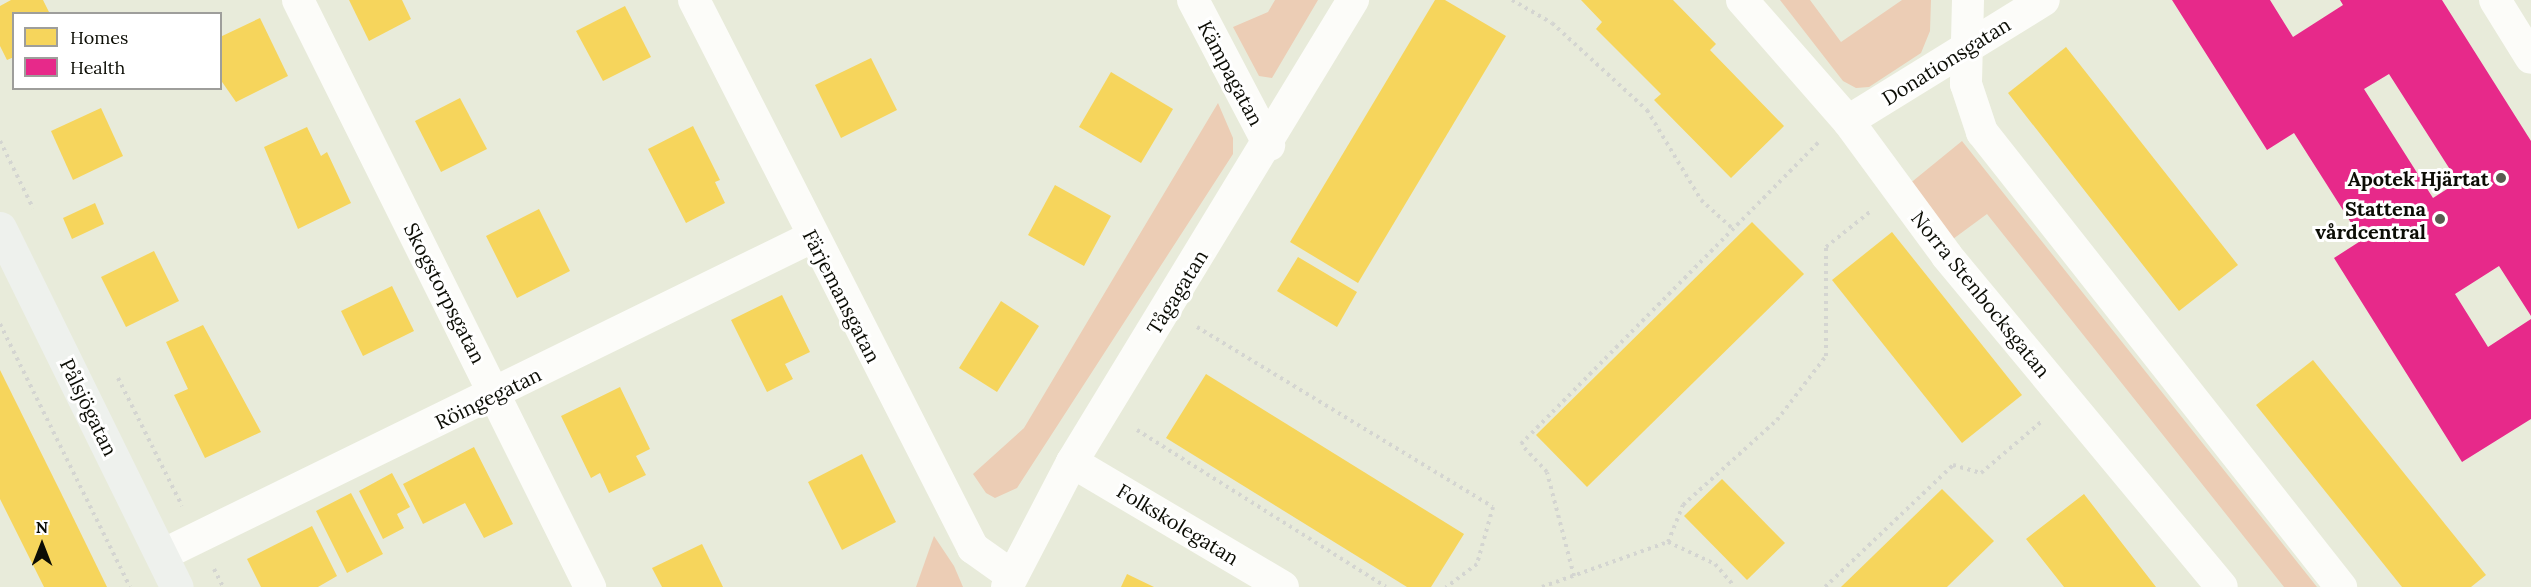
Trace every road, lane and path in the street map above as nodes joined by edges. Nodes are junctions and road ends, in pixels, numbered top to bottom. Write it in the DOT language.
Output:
graph roads {
  1 [pos="298,0"];
  2 [pos="694,0"];
  3 [pos="1193,0"];
  4 [pos="1353,0"];
  5 [pos="1512,0"];
  6 [pos="1742,0"];
  7 [pos="1968,0"];
  8 [pos="2044,0"];
  9 [pos="2495,0"];
  10 [pos="1967,47"];
  11 [pos="2531,58"];
  12 [pos="1836,129"];
  13 [pos="1269,145"];
  14 [pos="1879,205"];
  15 [pos="0,228"];
  16 [pos="1733,229"];
  17 [pos="812,237"];
  18 [pos="1203,317"];
  19 [pos="0,324"];
  20 [pos="1197,327"];
  21 [pos="1191,337"];
  22 [pos="495,394"];
  23 [pos="2048,416"];
  24 [pos="1141,423"];
  25 [pos="1072,462"];
  26 [pos="1668,542"];
  27 [pos="162,555"];
  28 [pos="1574,576"];
  29 [pos="1009,581"];
  30 [pos="130,587"];
  31 [pos="177,587"];
  32 [pos="590,587"];
  33 [pos="1283,587"];
  34 [pos="1386,587"];
  35 [pos="1446,587"];
  36 [pos="1542,587"];
  37 [pos="1735,587"];
  38 [pos="1825,587"];
  39 [pos="2222,587"];
  40 [pos="2341,587"];
  1 -- 22 [label="street, Skogstorpsgatan"];
  2 -- 17 [label="street, Färjemansgatan"];
  3 -- 13 [label="street, Kämpagatan"];
  4 -- 13 [label="street, Tågagatan"];
  5 -- 16 [label="path"];
  6 -- 12 [label="street, Norra Stenbocksgatan"];
  7 -- 10 [label="street"];
  8 -- 10 [label="street, Donationsgatan"];
  9 -- 11 [label="street"];
  10 -- 12 [label="street, Donationsgatan"];
  10 -- 40 [label="street"];
  12 -- 16 [label="path"];
  12 -- 39 [label="street, Norra Stenbocksgatan"];
  13 -- 25 [label="street, Tågagatan"];
  14 -- 26 [label="path"];
  15 -- 27 [label="street, Pålsjögatan"];
  16 -- 28 [label="path"];
  17 -- 22 [label="street, Röingegatan"];
  17 -- 29 [label="street, Färjemansgatan"];
  18 -- 20 [label="path"];
  19 -- 30 [label="path"];
  20 -- 21 [label="path"];
  20 -- 35 [label="path"];
  22 -- 27 [label="street, Röingegatan"];
  22 -- 32 [label="street, Skogstorpsgatan"];
  23 -- 38 [label="path"];
  24 -- 34 [label="path"];
  25 -- 29 [label="street, Tågagatan"];
  25 -- 33 [label="street, Folkskolegatan"];
  26 -- 28 [label="path"];
  26 -- 37 [label="path"];
  27 -- 31 [label="street, Pålsjögatan"];
  28 -- 36 [label="path"];
}
